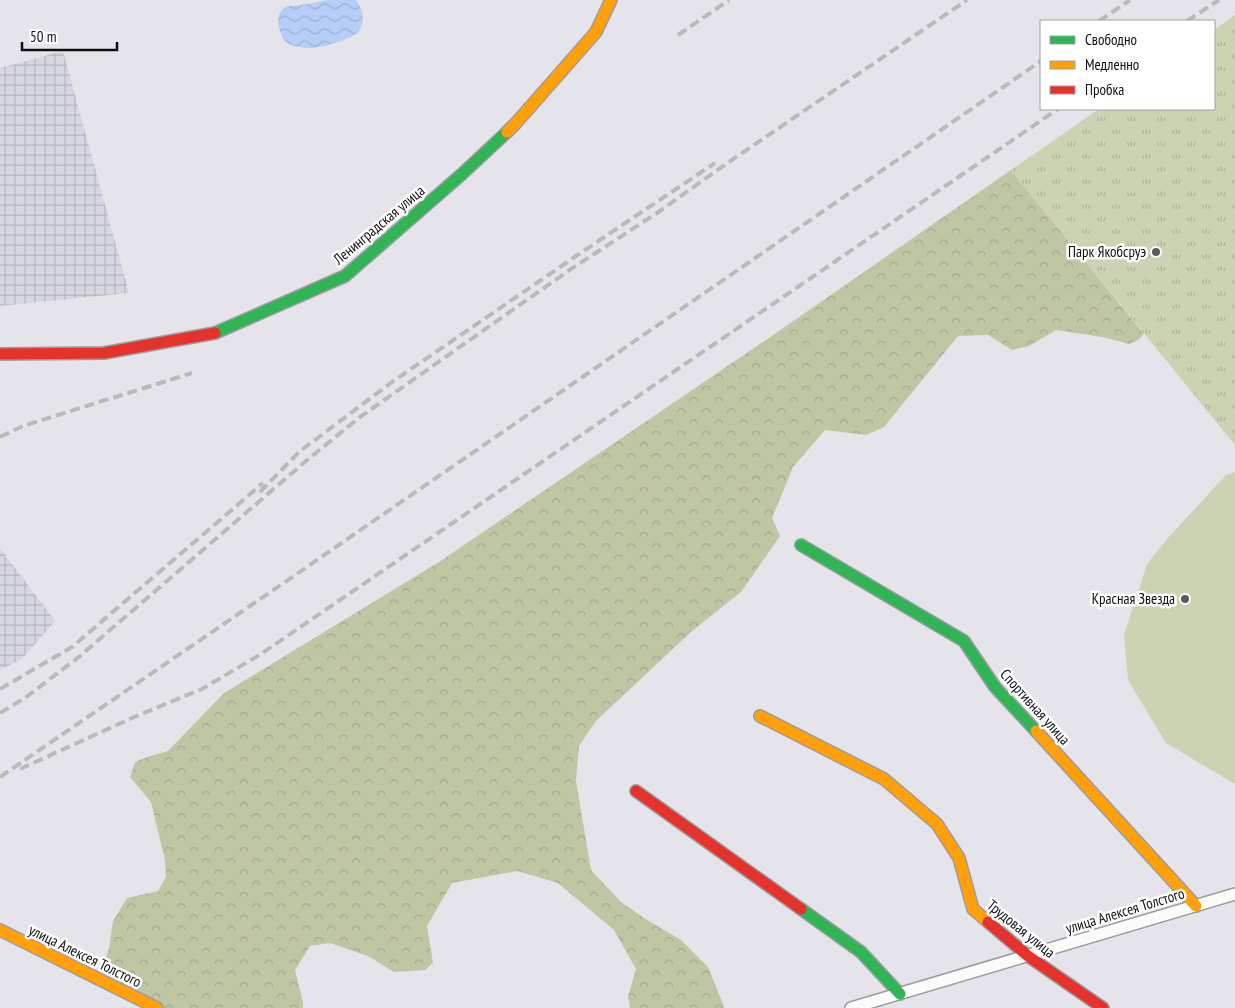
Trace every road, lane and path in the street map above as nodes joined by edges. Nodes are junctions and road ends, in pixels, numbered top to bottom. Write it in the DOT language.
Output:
graph roads {
  1 [pos="611,0"];
  2 [pos="0,354"];
  3 [pos="801,545"];
  4 [pos="760,716"];
  5 [pos="636,790"];
  6 [pos="1235,894"];
  7 [pos="1196,906"];
  8 [pos="0,930"];
  9 [pos="1028,956"];
  10 [pos="900,994"];
  11 [pos="156,1008"];
  12 [pos="851,1008"];
  13 [pos="1102,1008"];
  1 -- 2 [label="street, Ленинградская улица"];
  3 -- 7 [label="street, Спортивная улица"];
  4 -- 9 [label="street, Трудовая улица"];
  5 -- 10 [label="street"];
  6 -- 7 [label="street, улица Алексея Толстого"];
  7 -- 9 [label="street, улица Алексея Толстого"];
  8 -- 11 [label="street, улица Алексея Толстого"];
  9 -- 10 [label="street, улица Алексея Толстого"];
  9 -- 13 [label="street, Трудовая улица"];
  10 -- 12 [label="street, улица Алексея Толстого"];
}
